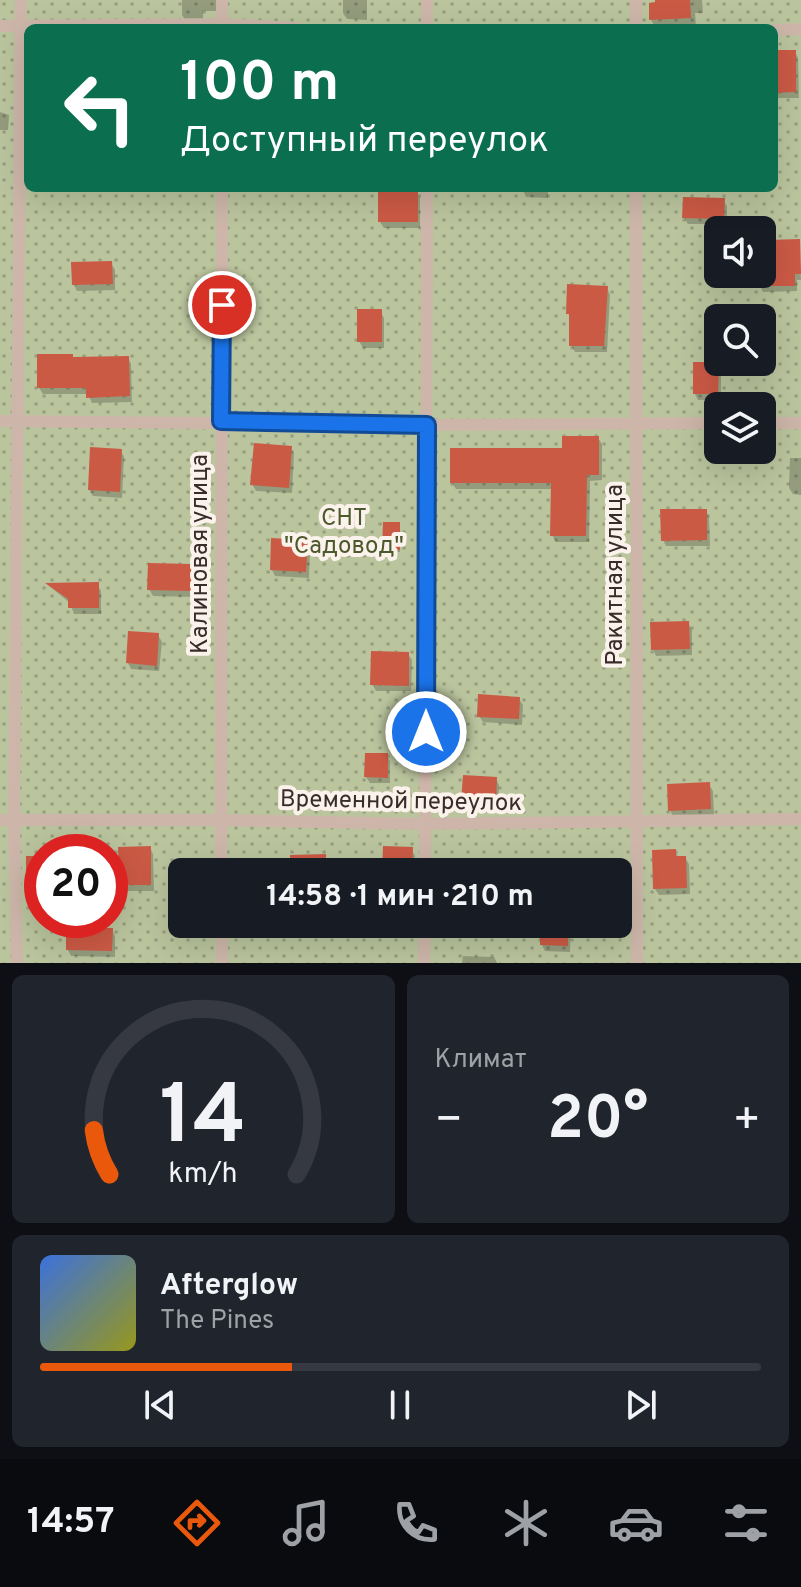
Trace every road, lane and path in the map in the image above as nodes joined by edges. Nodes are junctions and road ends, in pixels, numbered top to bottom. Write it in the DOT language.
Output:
graph roads {
  1 [pos="21,0"];
  2 [pos="222,0"];
  3 [pos="427,0"];
  4 [pos="636,0"];
  5 [pos="222,24"];
  6 [pos="427,24"];
  7 [pos="636,24"];
  8 [pos="0,26"];
  9 [pos="21,26"];
  10 [pos="801,29"];
  11 [pos="778,30"];
  12 [pos="222,192"];
  13 [pos="427,192"];
  14 [pos="636,192"];
  15 [pos="0,421"];
  16 [pos="17,421"];
  17 [pos="221,421"];
  18 [pos="637,423"];
  19 [pos="704,423"];
  20 [pos="776,423"];
  21 [pos="801,423"];
  22 [pos="427,425"];
  23 [pos="801,819"];
  24 [pos="7,820"];
  25 [pos="220,820"];
  26 [pos="635,823"];
  27 [pos="425,824"];
  28 [pos="221,858"];
  29 [pos="425,858"];
  30 [pos="222,938"];
  31 [pos="425,938"];
  32 [pos="17,963"];
  33 [pos="222,963"];
  34 [pos="424,963"];
  35 [pos="637,963"];
  1 -- 9 [label="lane"];
  2 -- 5 [label="lane"];
  3 -- 6 [label="lane"];
  4 -- 7 [label="lane"];
  8 -- 9 [label="lane"];
  9 -- 16 [label="lane"];
  10 -- 11 [label="lane"];
  12 -- 17 [label="lane, Калиновая улица"];
  13 -- 22 [label="lane"];
  14 -- 18 [label="lane, Ракитная улица"];
  15 -- 16 [label="lane"];
  16 -- 17 [label="lane"];
  16 -- 24 [label="lane"];
  17 -- 22 [label="lane"];
  17 -- 25 [label="lane, Калиновая улица"];
  18 -- 19 [label="lane"];
  18 -- 22 [label="lane"];
  18 -- 26 [label="lane, Ракитная улица"];
  20 -- 21 [label="lane"];
  22 -- 27 [label="lane"];
  23 -- 26 [label="lane, Временной переулок"];
  24 -- 25 [label="lane, Временной переулок"];
  24 -- 32 [label="lane"];
  25 -- 27 [label="lane, Временной переулок"];
  25 -- 28 [label="lane, Калиновая улица"];
  26 -- 27 [label="lane, Временной переулок"];
  26 -- 35 [label="lane, Ракитная улица"];
  27 -- 29 [label="lane"];
  30 -- 33 [label="lane"];
  31 -- 34 [label="lane"];
}
